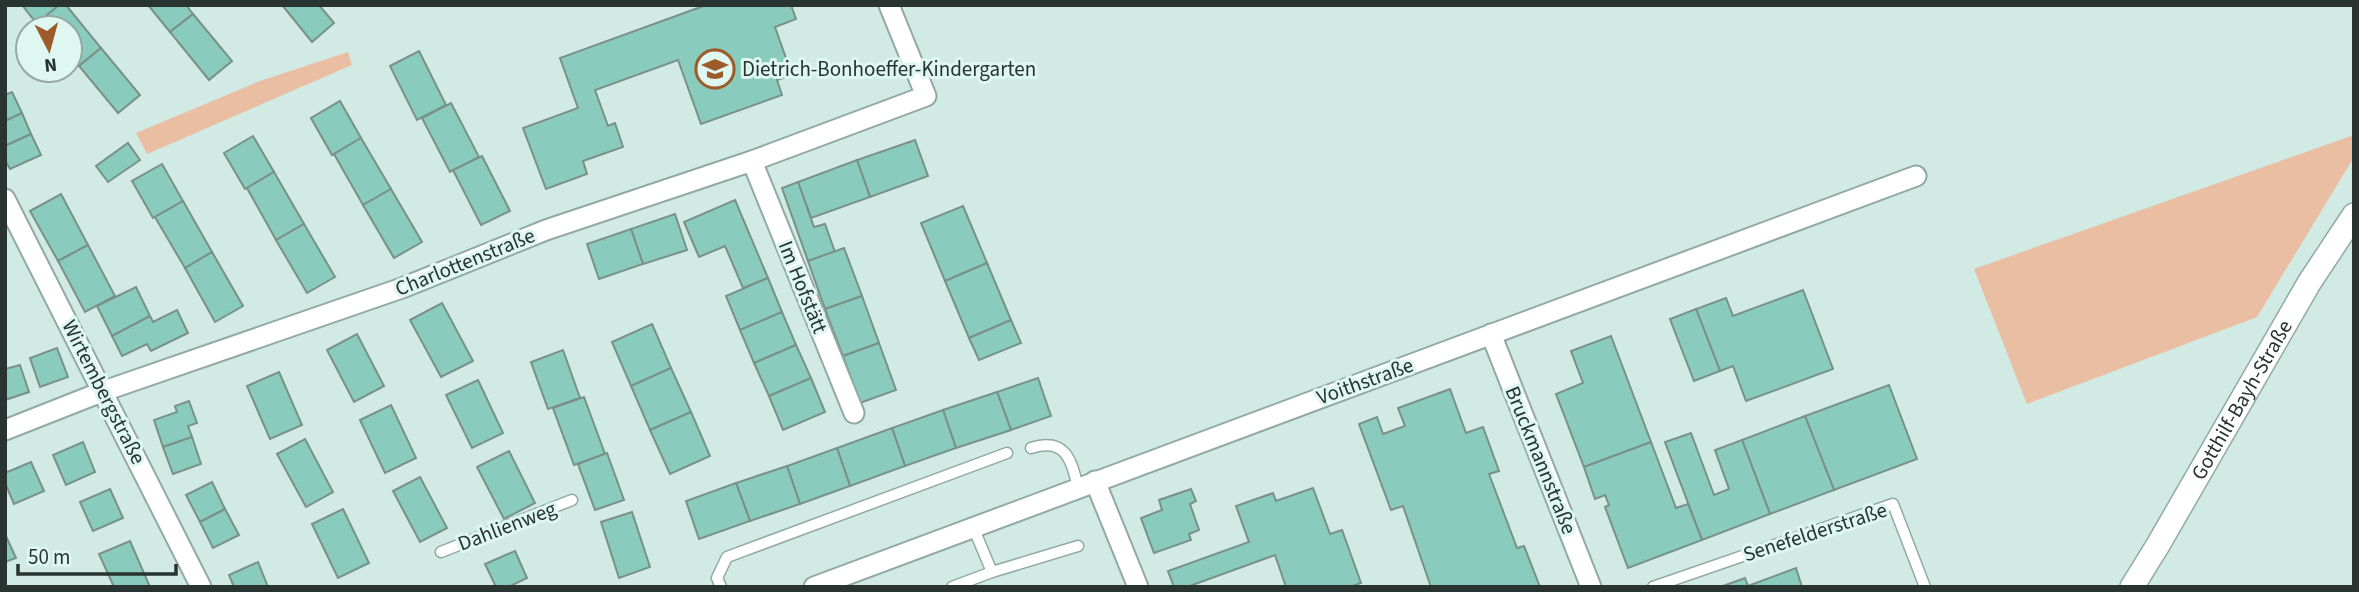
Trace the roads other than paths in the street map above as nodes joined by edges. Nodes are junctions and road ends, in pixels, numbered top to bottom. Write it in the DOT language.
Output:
graph roads {
  1 [pos="889,5"];
  2 [pos="752,161"];
  3 [pos="1916,176"];
  4 [pos="5,199"];
  5 [pos="2354,215"];
  6 [pos="1491,334"];
  7 [pos="104,391"];
  8 [pos="854,413"];
  9 [pos="5,430"];
  10 [pos="1031,448"];
  11 [pos="1007,453"];
  12 [pos="1086,484"];
  13 [pos="572,500"];
  14 [pos="973,527"];
  15 [pos="1078,546"];
  16 [pos="441,552"];
  17 [pos="992,572"];
  18 [pos="201,587"];
  19 [pos="721,587"];
  20 [pos="814,587"];
  21 [pos="952,587"];
  22 [pos="1139,587"];
  23 [pos="1591,587"];
  24 [pos="1653,587"];
  25 [pos="1925,587"];
  26 [pos="2132,587"];
  1 -- 2 [label="street, Charlottenstraße"];
  2 -- 7 [label="street, Charlottenstraße"];
  2 -- 8 [label="street, Im Hofstätt"];
  3 -- 6 [label="street, Voithstraße"];
  4 -- 7 [label="street, Wirtembergstraße"];
  5 -- 26 [label="street, Gotthilf-Bayh-Straße"];
  6 -- 12 [label="street, Voithstraße"];
  6 -- 23 [label="street, Bruckmannstraße"];
  7 -- 9 [label="street, Charlottenstraße"];
  7 -- 18 [label="street, Wirtembergstraße"];
  10 -- 12 [label="lane"];
  11 -- 19 [label="lane"];
  12 -- 14 [label="street, Voithstraße"];
  12 -- 22 [label="street"];
  13 -- 16 [label="lane, Dahlienweg"];
  14 -- 17 [label="lane"];
  14 -- 20 [label="street, Voithstraße"];
  15 -- 17 [label="lane"];
  17 -- 21 [label="lane"];
  24 -- 25 [label="lane, Senefelderstraße"];
}
